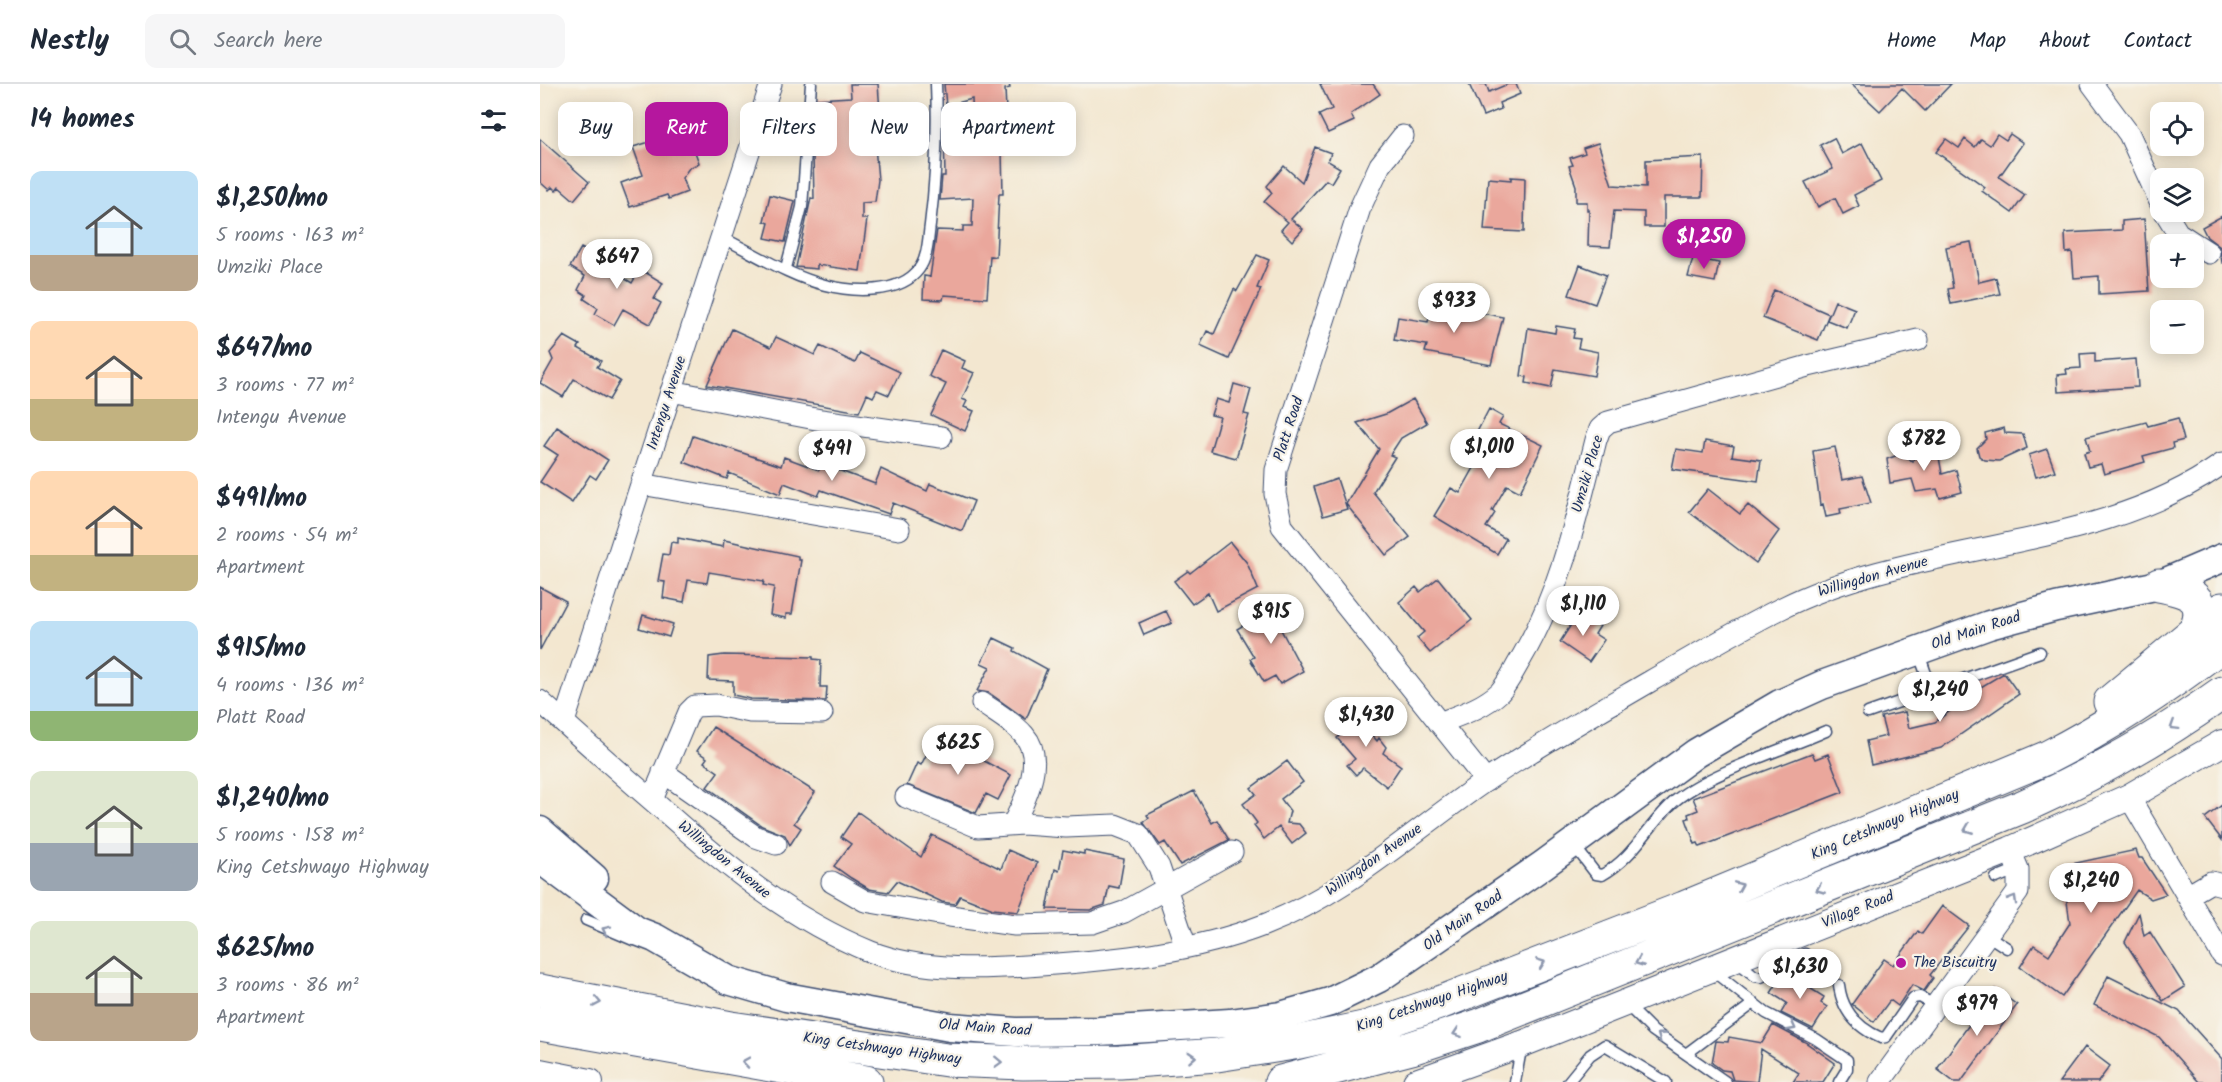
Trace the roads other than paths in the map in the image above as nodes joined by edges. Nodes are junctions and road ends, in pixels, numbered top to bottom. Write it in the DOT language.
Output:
graph roads {
  1 [pos="771,84"];
  2 [pos="811,84"];
  3 [pos="936,84"];
  4 [pos="2092,84"];
  5 [pos="1403,136"];
  6 [pos="2150,180"];
  7 [pos="2171,222"];
  8 [pos="721,237"];
  9 [pos="2209,253"];
  10 [pos="786,268"];
  11 [pos="1918,340"];
  12 [pos="671,391"];
  13 [pos="941,437"];
  14 [pos="2222,464"];
  15 [pos="641,484"];
  16 [pos="899,529"];
  17 [pos="2222,558"];
  18 [pos="2160,585"];
  19 [pos="2222,609"];
  20 [pos="2213,634"];
  21 [pos="1918,650"];
  22 [pos="2040,652"];
  23 [pos="1932,691"];
  24 [pos="2222,693"];
  25 [pos="540,701"];
  26 [pos="982,703"];
  27 [pos="822,713"];
  28 [pos="1868,713"];
  29 [pos="564,722"];
  30 [pos="1439,723"];
  31 [pos="1826,731"];
  32 [pos="2222,743"];
  33 [pos="663,772"];
  34 [pos="1486,781"];
  35 [pos="1973,789"];
  36 [pos="906,797"];
  37 [pos="2130,797"];
  38 [pos="651,800"];
  39 [pos="1013,824"];
  40 [pos="540,831"];
  41 [pos="776,844"];
  42 [pos="1572,844"];
  43 [pos="1232,852"];
  44 [pos="540,859"];
  45 [pos="2014,859"];
  46 [pos="1996,878"];
  47 [pos="832,882"];
  48 [pos="2222,885"];
  49 [pos="1167,890"];
  50 [pos="2187,896"];
  51 [pos="586,920"];
  52 [pos="1987,935"];
  53 [pos="662,942"];
  54 [pos="1186,947"];
  55 [pos="2007,948"];
  56 [pos="2222,955"];
  57 [pos="1710,969"];
  58 [pos="1839,985"];
  59 [pos="540,991"];
  60 [pos="1625,1003"];
  61 [pos="1754,1003"];
  62 [pos="1936,1006"];
  63 [pos="540,1024"];
  64 [pos="1522,1044"];
  65 [pos="1686,1054"];
  66 [pos="542,1076"];
  67 [pos="590,1082"];
  68 [pos="866,1082"];
  69 [pos="1281,1082"];
  70 [pos="1416,1082"];
  71 [pos="1515,1082"];
  72 [pos="1568,1082"];
  73 [pos="1666,1082"];
  74 [pos="1726,1082"];
  75 [pos="1839,1082"];
  76 [pos="1880,1082"];
  1 -- 8 [label="street, Intengu Avenue"];
  2 -- 10 [label="lane"];
  3 -- 10 [label="lane"];
  4 -- 6 [label="street"];
  5 -- 30 [label="street, Platt Road"];
  7 -- 9 [label="street"];
  8 -- 10 [label="lane"];
  8 -- 12 [label="street, Intengu Avenue"];
  11 -- 30 [label="street, Umziki Place"];
  12 -- 13 [label="street"];
  12 -- 15 [label="street, Intengu Avenue"];
  14 -- 34 [label="street, Willingdon Avenue"];
  15 -- 16 [label="street"];
  15 -- 29 [label="street, Intengu Avenue"];
  17 -- 18 [label="main road, Old Main Road"];
  18 -- 20 [label="highway"];
  18 -- 21 [label="main road, Old Main Road"];
  19 -- 20 [label="highway"];
  20 -- 35 [label="highway, King Cetshwayo Highway"];
  20 -- 35 [label="highway, King Cetshwayo Highway"];
  21 -- 23 [label="lane"];
  21 -- 42 [label="main road, Old Main Road"];
  22 -- 23 [label="lane"];
  23 -- 28 [label="lane"];
  24 -- 69 [label="highway, one-way"];
  25 -- 29 [label="street, Willingdon Avenue"];
  26 -- 39 [label="street"];
  27 -- 33 [label="street"];
  29 -- 38 [label="street, Willingdon Avenue"];
  30 -- 34 [label="street, Platt Road"];
  31 -- 42 [label="lane"];
  32 -- 37 [label="street, Village Road"];
  33 -- 38 [label="street"];
  33 -- 41 [label="street"];
  34 -- 54 [label="street, Willingdon Avenue"];
  59 -- 35 [label="highway, King Cetshwayo Highway, one-way"];
  36 -- 39 [label="street"];
  37 -- 45 [label="street, Village Road"];
  37 -- 50 [label="street"];
  38 -- 54 [label="street, Willingdon Avenue"];
  39 -- 49 [label="street"];
  40 -- 53 [label="main road, Old Main Road"];
  42 -- 53 [label="main road, Old Main Road"];
  43 -- 49 [label="street"];
  44 -- 53 [label="main road, Old Main Road"];
  45 -- 46 [label="lane"];
  52 -- 45 [label="street, one-way"];
  45 -- 57 [label="street, Village Road"];
  47 -- 49 [label="street"];
  48 -- 50 [label="street"];
  49 -- 54 [label="street"];
  50 -- 56 [label="street"];
  53 -- 51 [label="lane, one-way"];
  52 -- 55 [label="lane"];
  52 -- 62 [label="street"];
  57 -- 60 [label="street, Village Road"];
  57 -- 61 [label="lane"];
  58 -- 62 [label="lane"];
  60 -- 64 [label="street, Village Road"];
  65 -- 60 [label="lane, one-way"];
  61 -- 65 [label="lane"];
  61 -- 75 [label="lane, one-way"];
  62 -- 76 [label="street"];
  68 -- 63 [label="highway, one-way"];
  64 -- 70 [label="street, Village Road"];
  64 -- 71 [label="lane"];
  65 -- 74 [label="lane"];
  66 -- 67 [label="street"];
  72 -- 73 [label="lane"];
}
